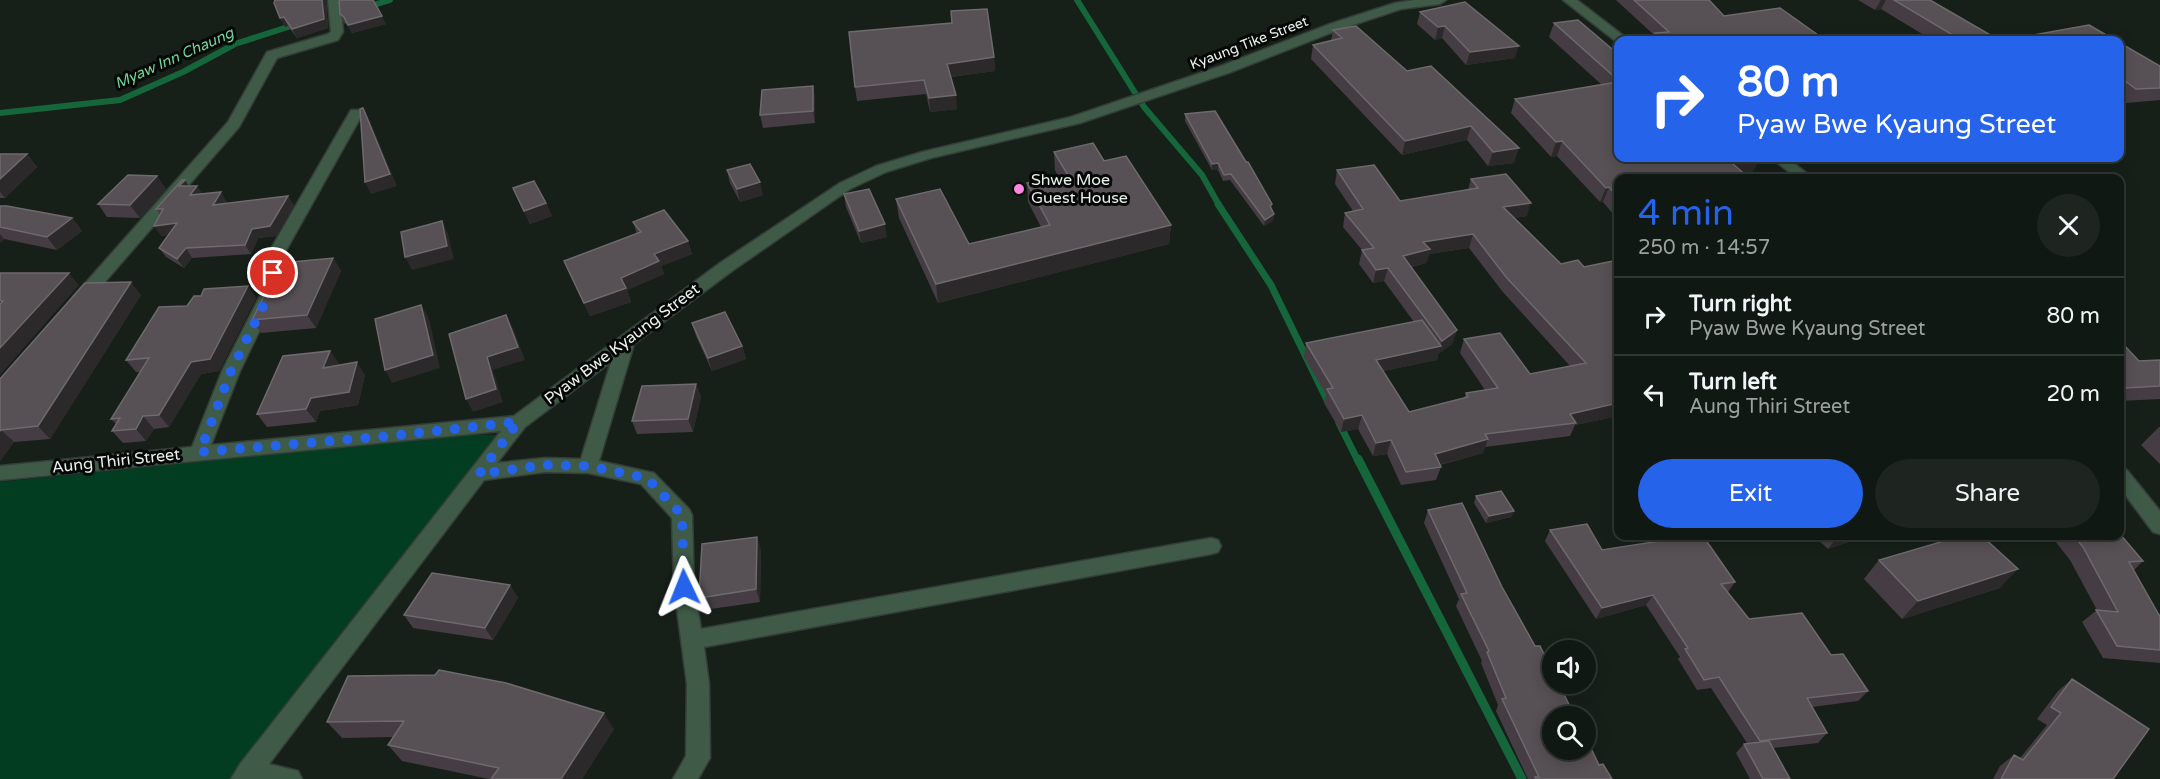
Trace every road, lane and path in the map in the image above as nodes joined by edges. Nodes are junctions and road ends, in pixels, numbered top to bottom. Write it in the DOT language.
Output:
graph roads {
  1 [pos="334,0"];
  2 [pos="1440,0"];
  3 [pos="1569,0"];
  4 [pos="1618,36"];
  5 [pos="1139,99"];
  6 [pos="356,113"];
  7 [pos="1784,162"];
  8 [pos="1800,174"];
  9 [pos="69,311"];
  10 [pos="627,339"];
  11 [pos="518,422"];
  12 [pos="200,452"];
  13 [pos="588,466"];
  14 [pos="0,473"];
  15 [pos="479,474"];
  16 [pos="2124,480"];
  17 [pos="2160,526"];
  18 [pos="1211,546"];
  19 [pos="692,640"];
  20 [pos="245,776"];
  21 [pos="290,779"];
  22 [pos="685,779"];
  1 -- 9 [label="street"];
  2 -- 5 [label="street, Kyaung Tike Street"];
  3 -- 4 [label="street"];
  5 -- 10 [label="street, Pyaw Bwe Kyaung Street"];
  6 -- 12 [label="street"];
  7 -- 8 [label="street"];
  10 -- 11 [label="street, Pyaw Bwe Kyaung Street"];
  10 -- 13 [label="street"];
  11 -- 12 [label="street, Aung Thiri Street"];
  11 -- 15 [label="street, Pyaw Bwe Kyaung Street"];
  12 -- 14 [label="street, Aung Thiri Street"];
  13 -- 15 [label="street"];
  13 -- 19 [label="street"];
  15 -- 20 [label="street, Pyaw Bwe Kyaung Street"];
  16 -- 17 [label="street"];
  18 -- 19 [label="street"];
  19 -- 22 [label="street"];
  20 -- 21 [label="street"];
}
